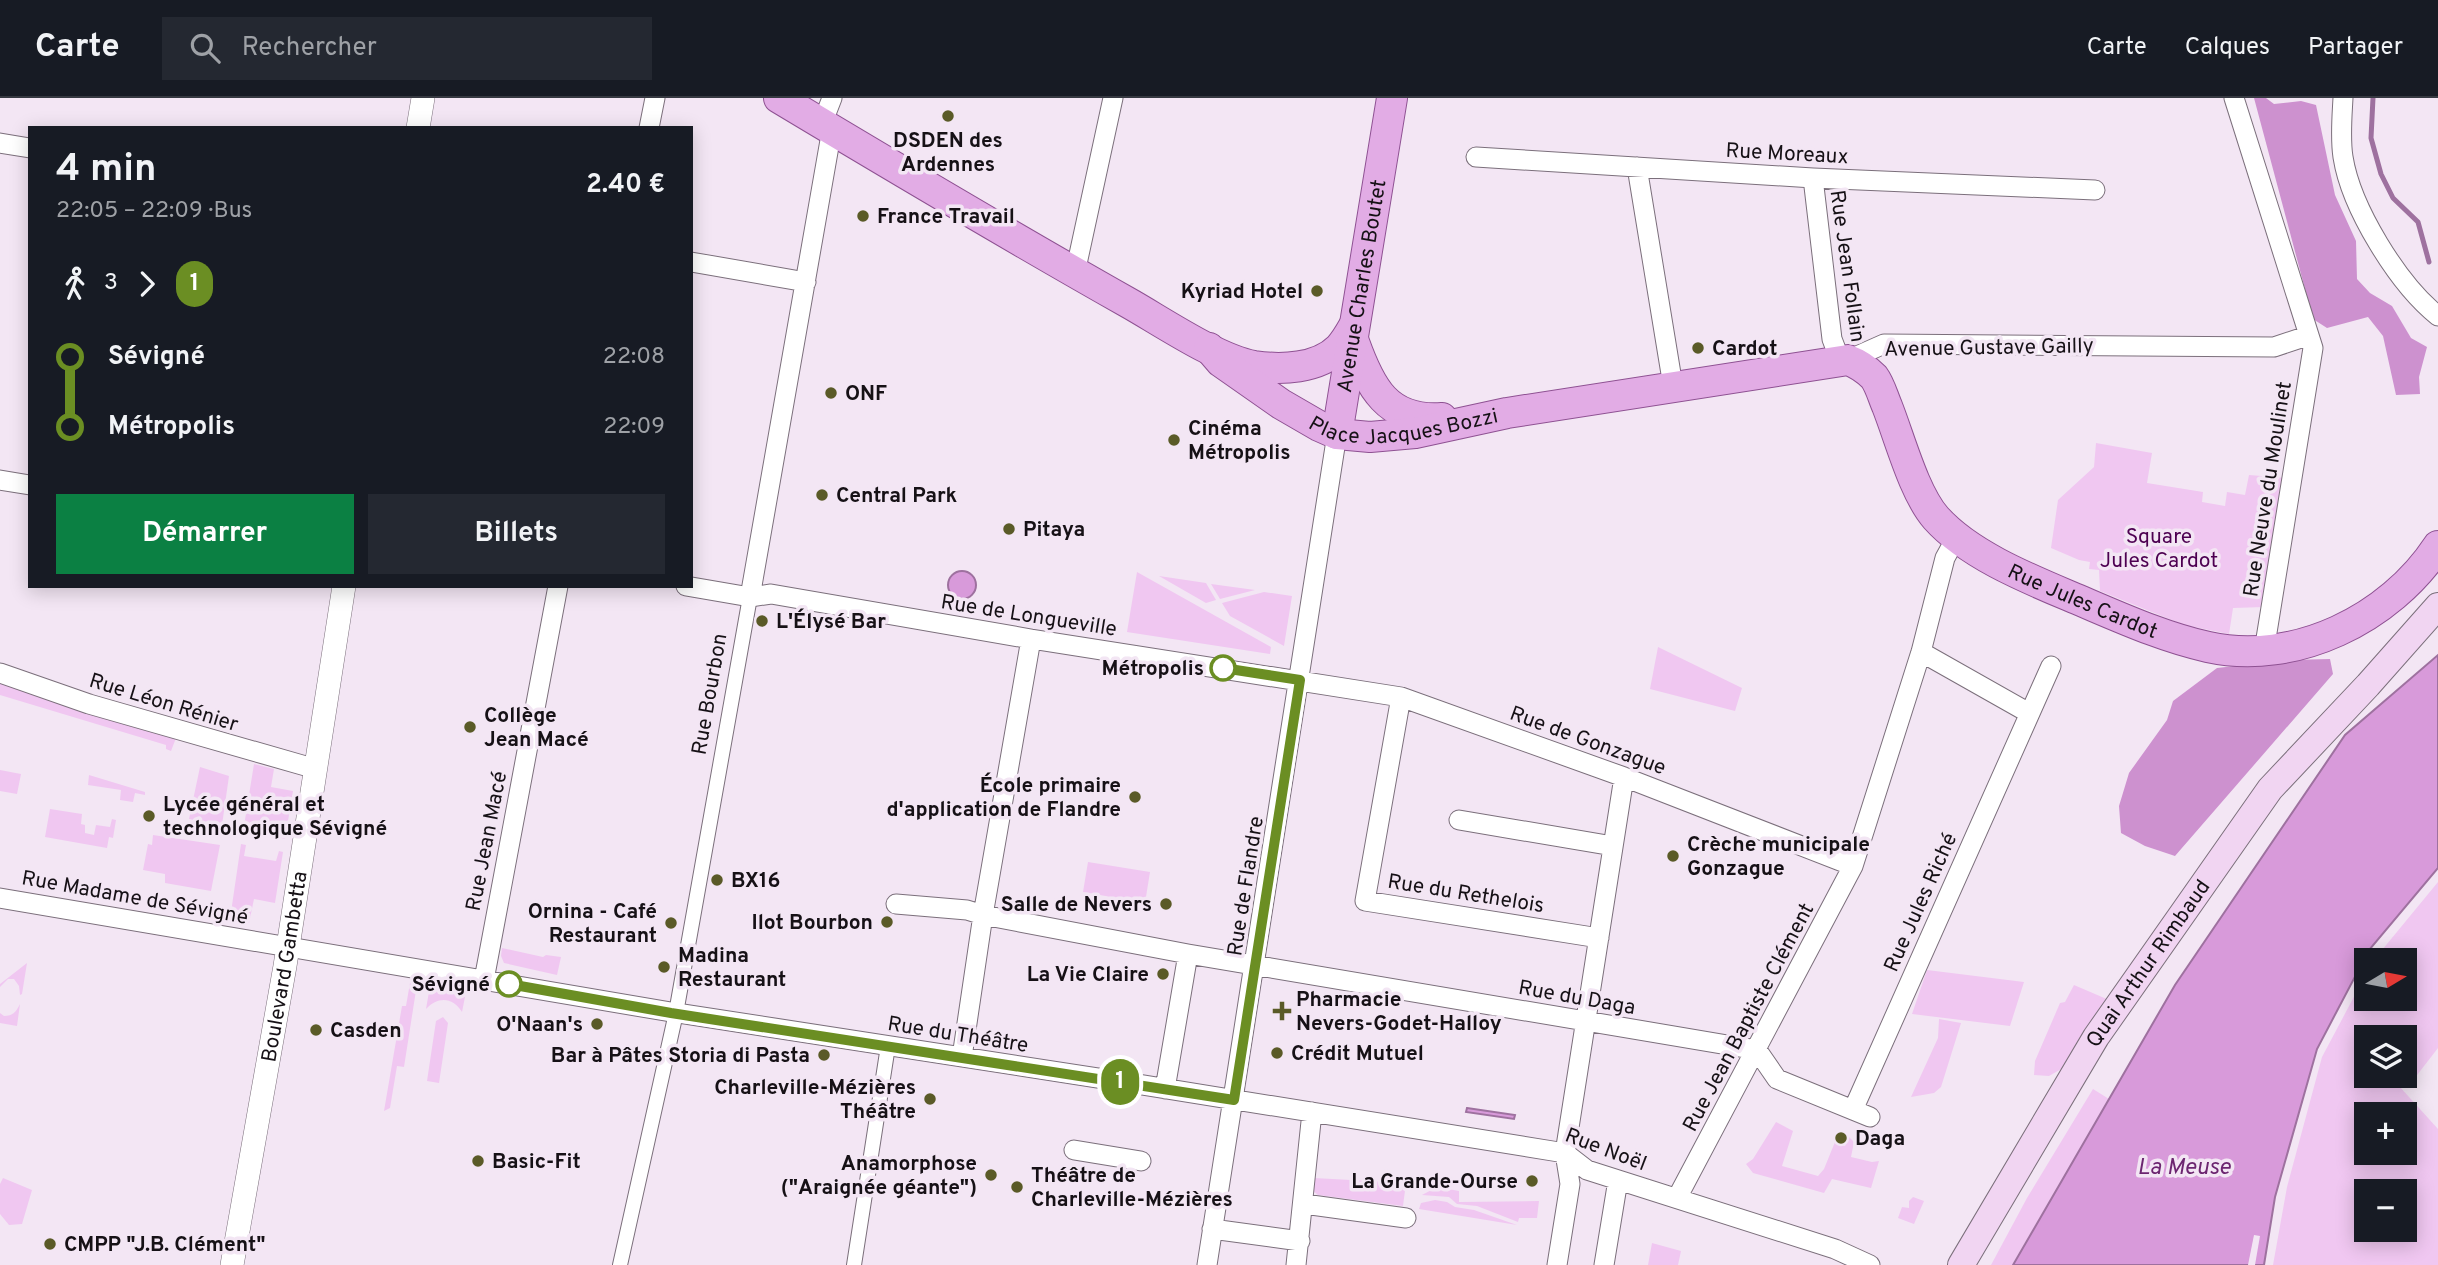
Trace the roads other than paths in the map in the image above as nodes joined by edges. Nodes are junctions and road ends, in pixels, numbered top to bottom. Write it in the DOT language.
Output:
graph roads {
  1 [pos="422,98"];
  2 [pos="655,98"];
  3 [pos="779,98"];
  4 [pos="1113,98"];
  5 [pos="1392,98"];
  6 [pos="2234,98"];
  7 [pos="2343,98"];
  8 [pos="829,117"];
  9 [pos="418,126"];
  10 [pos="649,126"];
  11 [pos="0,143"];
  12 [pos="28,148"];
  13 [pos="1476,158"];
  14 [pos="1637,167"];
  15 [pos="1813,178"];
  16 [pos="2095,190"];
  17 [pos="693,262"];
  18 [pos="1075,273"];
  19 [pos="806,282"];
  20 [pos="2438,316"];
  21 [pos="1353,332"];
  22 [pos="2307,336"];
  23 [pos="1209,348"];
  24 [pos="1844,360"];
  25 [pos="1673,386"];
  26 [pos="1507,412"];
  27 [pos="1338,434"];
  28 [pos="0,480"];
  29 [pos="28,485"];
  30 [pos="1957,536"];
  31 [pos="2429,564"];
  32 [pos="693,587"];
  33 [pos="344,588"];
  34 [pos="558,588"];
  35 [pos="750,597"];
  36 [pos="2438,606"];
  37 [pos="2438,624"];
  38 [pos="1031,639"];
  39 [pos="2264,651"];
  40 [pos="1921,652"];
  41 [pos="2051,666"];
  42 [pos="0,673"];
  43 [pos="1300,680"];
  44 [pos="2368,685"];
  45 [pos="1401,697"];
  46 [pos="2029,713"];
  47 [pos="316,769"];
  48 [pos="1624,776"];
  49 [pos="1459,820"];
  50 [pos="1613,846"];
  51 [pos="1853,866"];
  52 [pos="0,898"];
  53 [pos="896,904"];
  54 [pos="983,915"];
  55 [pos="1599,937"];
  56 [pos="288,946"];
  57 [pos="1188,954"];
  58 [pos="1255,966"];
  59 [pos="484,980"];
  60 [pos="676,1013"];
  61 [pos="1586,1021"];
  62 [pos="888,1046"];
  63 [pos="1757,1050"];
  64 [pos="962,1057"];
  65 [pos="1165,1089"];
  66 [pos="1234,1100"];
  67 [pos="1312,1112"];
  68 [pos="1074,1150"];
  69 [pos="1565,1153"];
  70 [pos="1141,1161"];
  71 [pos="1618,1180"];
  72 [pos="1677,1198"];
  73 [pos="1304,1204"];
  74 [pos="1406,1218"];
  75 [pos="1212,1229"];
  76 [pos="1300,1241"];
  77 [pos="232,1265"];
  78 [pos="620,1265"];
  79 [pos="854,1265"];
  80 [pos="1207,1265"];
  81 [pos="1297,1265"];
  82 [pos="1557,1265"];
  83 [pos="1604,1265"];
  84 [pos="1870,1265"];
  85 [pos="1961,1265"];
  1 -- 9 [label="street"];
  2 -- 10 [label="street"];
  3 -- 8 [label="main road"];
  4 -- 18 [label="street"];
  5 -- 21 [label="main road, Avenue Charles Boutet"];
  6 -- 22 [label="street, Rue Neuve du Moulinet"];
  7 -- 20 [label="street"];
  8 -- 18 [label="main road"];
  8 -- 19 [label="street, Rue Bourbon"];
  11 -- 12 [label="street"];
  13 -- 14 [label="street, Rue Moreaux"];
  14 -- 15 [label="street, Rue Moreaux"];
  14 -- 25 [label="street"];
  15 -- 16 [label="street, Rue Moreaux"];
  15 -- 24 [label="street, Rue Jean Follain"];
  17 -- 19 [label="street"];
  18 -- 23 [label="main road"];
  19 -- 35 [label="street, Rue Bourbon"];
  21 -- 23 [label="main road"];
  21 -- 26 [label="main road, Place Jacques Bozzi"];
  21 -- 27 [label="main road, Avenue Charles Boutet"];
  22 -- 24 [label="street, Avenue Gustave Gailly"];
  22 -- 39 [label="street, Rue Neuve du Moulinet"];
  23 -- 27 [label="main road, Place Jacques Bozzi"];
  24 -- 25 [label="main road, Avenue Gustave Gailly"];
  24 -- 30 [label="main road, Rue Jules Cardot"];
  25 -- 26 [label="main road, Avenue Gustave Gailly"];
  26 -- 27 [label="main road, Place Jacques Bozzi"];
  27 -- 43 [label="street, Avenue Charles Boutet"];
  28 -- 29 [label="street"];
  30 -- 39 [label="main road, Rue Jules Cardot"];
  30 -- 40 [label="street, Rue Jean Baptiste Clément"];
  31 -- 39 [label="main road, Rue Jules Cardot"];
  32 -- 35 [label="street, Rue de Longueville"];
  33 -- 47 [label="street, Boulevard Gambetta"];
  34 -- 59 [label="street, Rue Jean Macé"];
  35 -- 38 [label="street, Rue de Longueville"];
  35 -- 60 [label="street, Rue Bourbon"];
  36 -- 44 [label="main road, Quai Arthur Rimbaud"];
  37 -- 44 [label="main road, Quai Arthur Rimbaud"];
  38 -- 43 [label="street, Rue de Longueville"];
  38 -- 54 [label="street"];
  40 -- 46 [label="street"];
  40 -- 51 [label="street, Rue Jean Baptiste Clément"];
  41 -- 46 [label="street, Rue Jules Riché"];
  42 -- 47 [label="street, Rue Léon Rénier"];
  43 -- 45 [label="street, Rue de Gonzague"];
  43 -- 58 [label="street, Rue de Flandre"];
  44 -- 85 [label="main road, Quai Arthur Rimbaud"];
  45 -- 48 [label="street, Rue de Gonzague"];
  45 -- 55 [label="street, Rue du Rethelois"];
  46 -- 63 [label="street, Rue Jules Riché"];
  47 -- 56 [label="street, Boulevard Gambetta"];
  48 -- 50 [label="street"];
  48 -- 51 [label="street, Rue de Gonzague"];
  49 -- 50 [label="street"];
  50 -- 55 [label="street"];
  51 -- 63 [label="street, Rue Jean Baptiste Clément"];
  52 -- 56 [label="street, Rue Madame de Sévigné"];
  53 -- 54 [label="street, Rue du Daga"];
  54 -- 57 [label="street, Rue du Daga"];
  54 -- 64 [label="street"];
  55 -- 61 [label="street"];
  56 -- 59 [label="street, Rue Madame de Sévigné"];
  56 -- 77 [label="street, Boulevard Gambetta"];
  57 -- 58 [label="street, Rue du Daga"];
  57 -- 65 [label="street"];
  58 -- 61 [label="street, Rue du Daga"];
  58 -- 66 [label="street, Rue de Flandre"];
  59 -- 60 [label="street, Rue Madame de Sévigné"];
  60 -- 62 [label="street, Rue du Théâtre"];
  60 -- 78 [label="street, Rue Bourbon"];
  61 -- 63 [label="street, Rue du Daga"];
  61 -- 69 [label="street"];
  62 -- 64 [label="street, Rue du Théâtre"];
  62 -- 79 [label="street"];
  63 -- 72 [label="street, Rue Jean Baptiste Clément"];
  64 -- 65 [label="street, Rue du Théâtre"];
  65 -- 66 [label="street, Rue du Théâtre"];
  66 -- 67 [label="street, Rue Noël"];
  66 -- 75 [label="street, Rue de Flandre"];
  67 -- 69 [label="street, Rue Noël"];
  67 -- 73 [label="street"];
  68 -- 70 [label="street"];
  69 -- 71 [label="street, Rue Noël"];
  69 -- 82 [label="street"];
  71 -- 72 [label="street, Rue Noël"];
  71 -- 83 [label="street"];
  72 -- 84 [label="street, Rue Noël"];
  73 -- 74 [label="street"];
  73 -- 76 [label="street"];
  75 -- 76 [label="street"];
  75 -- 80 [label="street, Rue de Flandre"];
  76 -- 81 [label="street"];
}
